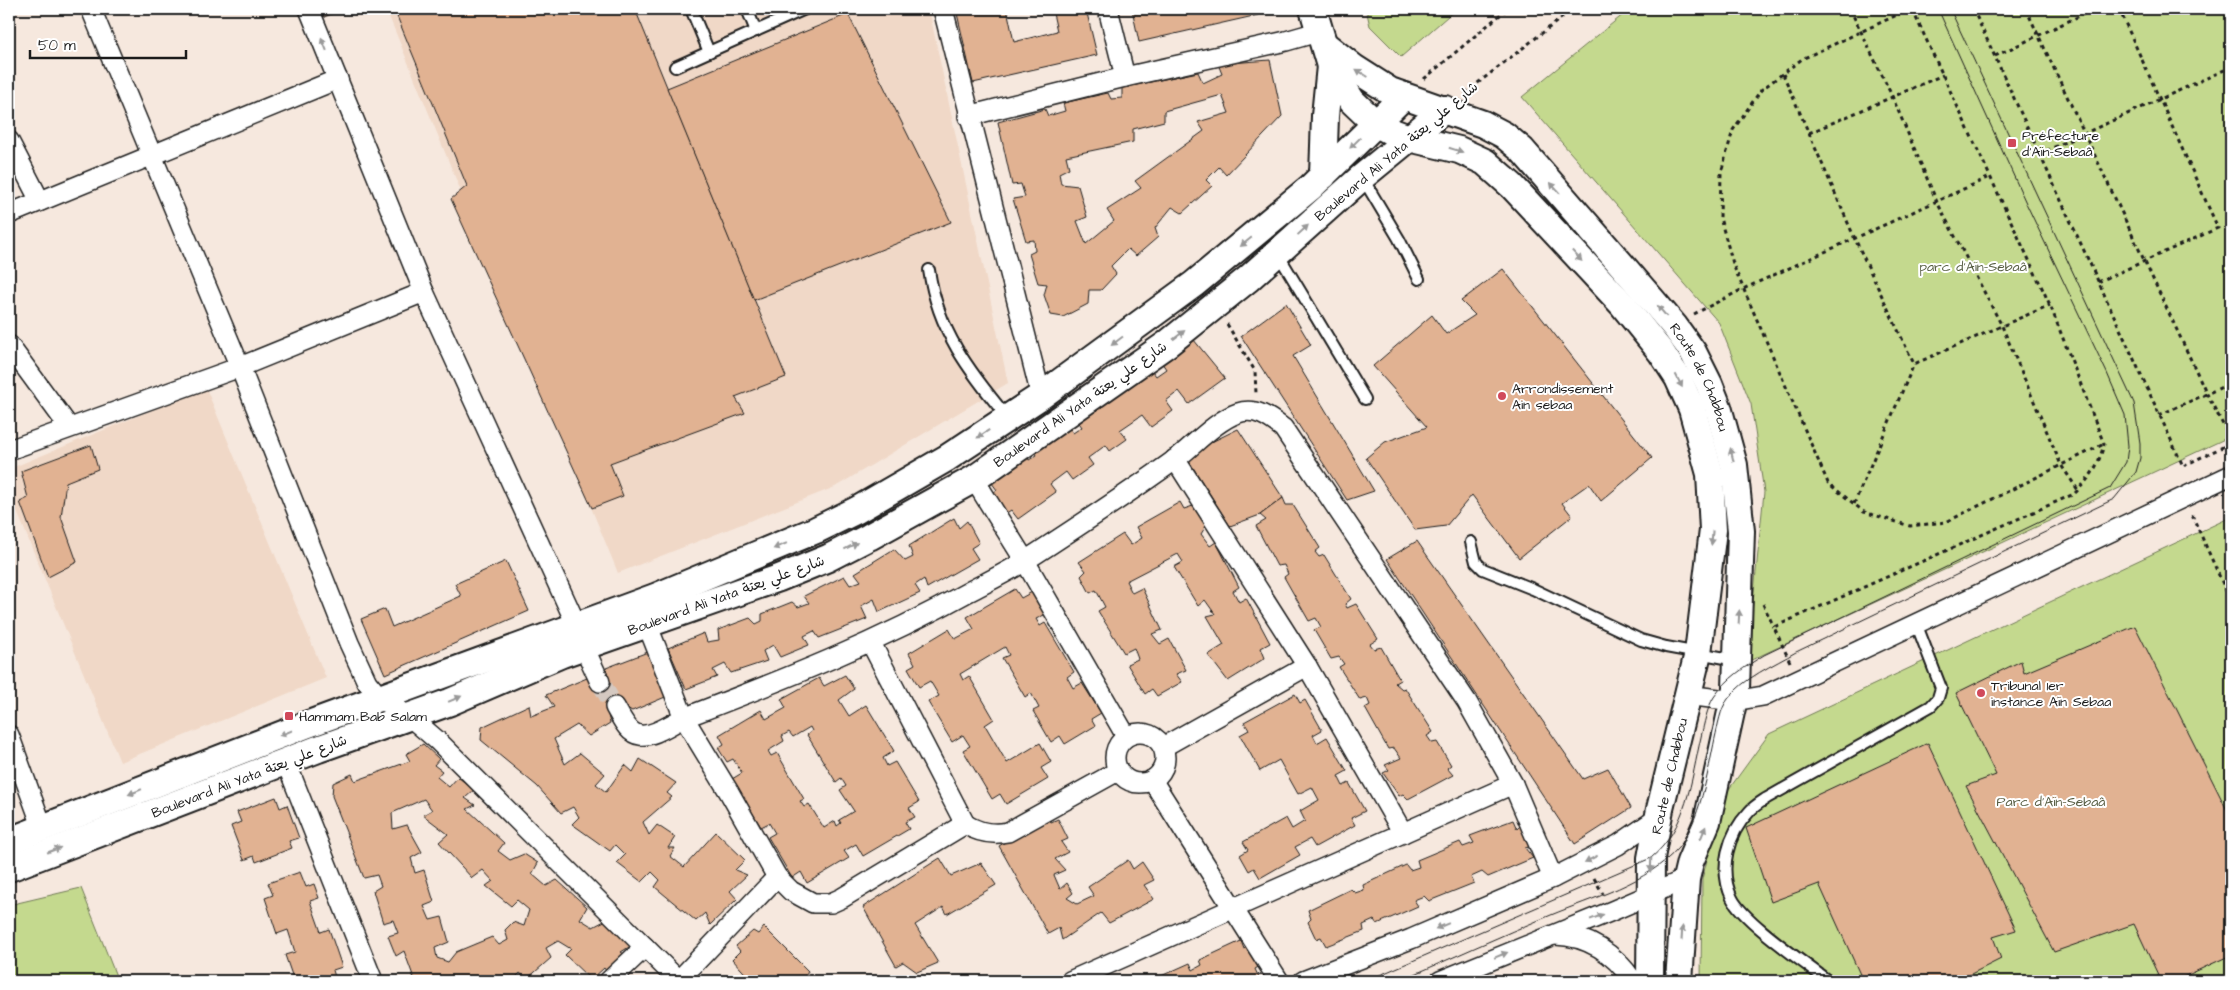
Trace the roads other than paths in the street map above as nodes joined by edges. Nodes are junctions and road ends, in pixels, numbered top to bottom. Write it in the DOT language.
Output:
graph roads {
  1 [pos="90,9"];
  2 [pos="310,9"];
  3 [pos="691,9"];
  4 [pos="746,9"];
  5 [pos="943,9"];
  6 [pos="1108,9"];
  7 [pos="798,10"];
  8 [pos="756,31"];
  9 [pos="1322,38"];
  10 [pos="709,52"];
  11 [pos="675,67"];
  12 [pos="1125,77"];
  13 [pos="338,79"];
  14 [pos="1403,97"];
  15 [pos="1445,109"];
  16 [pos="968,116"];
  17 [pos="1375,123"];
  18 [pos="1409,138"];
  19 [pos="9,142"];
  20 [pos="150,154"];
  21 [pos="1323,176"];
  22 [pos="1362,178"];
  23 [pos="40,201"];
  24 [pos="9,214"];
  25 [pos="1278,254"];
  26 [pos="929,270"];
  27 [pos="1419,279"];
  28 [pos="424,292"];
  29 [pos="9,345"];
  30 [pos="240,367"];
  31 [pos="1041,396"];
  32 [pos="1365,398"];
  33 [pos="1007,418"];
  34 [pos="69,427"];
  35 [pos="9,450"];
  36 [pos="1175,459"];
  37 [pos="2231,475"];
  38 [pos="974,479"];
  39 [pos="1471,542"];
  40 [pos="1026,561"];
  41 [pos="1916,623"];
  42 [pos="646,624"];
  43 [pos="581,636"];
  44 [pos="871,643"];
  45 [pos="1698,653"];
  46 [pos="1737,660"];
  47 [pos="1307,666"];
  48 [pos="600,682"];
  49 [pos="1687,696"];
  50 [pos="381,699"];
  51 [pos="1734,701"];
  52 [pos="615,707"];
  53 [pos="410,716"];
  54 [pos="684,718"];
  55 [pos="9,735"];
  56 [pos="1126,736"];
  57 [pos="1163,747"];
  58 [pos="286,762"];
  59 [pos="1118,771"];
  60 [pos="1152,780"];
  61 [pos="1513,784"];
  62 [pos="1659,818"];
  63 [pos="965,824"];
  64 [pos="42,826"];
  65 [pos="1403,833"];
  66 [pos="9,840"];
  67 [pos="9,868"];
  68 [pos="778,877"];
  69 [pos="1553,878"];
  70 [pos="1686,879"];
  71 [pos="1651,895"];
  72 [pos="1233,908"];
  73 [pos="1552,935"];
  74 [pos="645,947"];
  75 [pos="373,981"];
  76 [pos="609,981"];
  77 [pos="678,981"];
  78 [pos="1070,981"];
  79 [pos="1279,981"];
  80 [pos="1303,981"];
  81 [pos="1440,981"];
  82 [pos="1633,981"];
  83 [pos="1650,981"];
  84 [pos="1679,981"];
  85 [pos="1828,981"];
  1 -- 20 [label="street"];
  13 -- 2 [label="street, one-way"];
  3 -- 10 [label="lane"];
  4 -- 8 [label="lane"];
  5 -- 16 [label="street"];
  6 -- 12 [label="street"];
  7 -- 8 [label="lane"];
  8 -- 10 [label="lane"];
  9 -- 12 [label="street"];
  14 -- 9 [label="street, Route de Chabbou, one-way"];
  9 -- 17 [label="street, Route de Chabbou"];
  9 -- 21 [label="street"];
  10 -- 11 [label="lane"];
  12 -- 16 [label="street"];
  13 -- 20 [label="street"];
  13 -- 28 [label="street"];
  14 -- 15 [label="street, Route de Chabbou"];
  14 -- 17 [label="street, Boulevard Ali Yata شارع علي يعتة"];
  15 -- 18 [label="street, Boulevard Ali Yata شارع علي يعتة"];
  46 -- 15 [label="street, Route de Chabbou, one-way"];
  16 -- 31 [label="street"];
  17 -- 18 [label="street, Route de Chabbou"];
  17 -- 21 [label="street, Boulevard Ali Yata شارع علي يعتة, one-way"];
  18 -- 22 [label="street, Boulevard Ali Yata شارع علي يعتة"];
  18 -- 45 [label="street, Route de Chabbou, one-way"];
  19 -- 23 [label="street"];
  20 -- 23 [label="street"];
  20 -- 30 [label="street"];
  21 -- 31 [label="street, Boulevard Ali Yata شارع علي يعتة, one-way"];
  25 -- 22 [label="street, Boulevard Ali Yata شارع علي يعتة, one-way"];
  22 -- 27 [label="lane"];
  23 -- 24 [label="street"];
  25 -- 32 [label="lane"];
  38 -- 25 [label="street, Boulevard Ali Yata شارع علي يعتة, one-way"];
  26 -- 33 [label="lane"];
  28 -- 30 [label="street"];
  28 -- 43 [label="street"];
  29 -- 34 [label="street"];
  30 -- 34 [label="street"];
  30 -- 50 [label="street"];
  31 -- 33 [label="street, Boulevard Ali Yata شارع علي يعتة"];
  33 -- 43 [label="street, Boulevard Ali Yata شارع علي يعتة, one-way"];
  34 -- 35 [label="street"];
  36 -- 40 [label="street"];
  36 -- 47 [label="street"];
  36 -- 61 [label="street"];
  37 -- 41 [label="street"];
  38 -- 40 [label="street"];
  42 -- 38 [label="street, Boulevard Ali Yata شارع علي يعتة, one-way"];
  39 -- 45 [label="lane"];
  40 -- 44 [label="street"];
  40 -- 56 [label="street"];
  41 -- 51 [label="street"];
  41 -- 85 [label="lane"];
  42 -- 43 [label="street, Boulevard Ali Yata شارع علي يعتة"];
  42 -- 54 [label="street"];
  43 -- 48 [label="street"];
  43 -- 50 [label="street, Boulevard Ali Yata شارع علي يعتة"];
  53 -- 43 [label="street, Boulevard Ali Yata شارع علي يعتة, one-way"];
  44 -- 54 [label="street"];
  44 -- 63 [label="street"];
  45 -- 46 [label="lane"];
  45 -- 49 [label="street, Route de Chabbou"];
  46 -- 51 [label="street, Route de Chabbou"];
  47 -- 57 [label="street"];
  47 -- 65 [label="street"];
  49 -- 51 [label="street"];
  49 -- 62 [label="street, Route de Chabbou"];
  50 -- 53 [label="street"];
  50 -- 64 [label="street, Boulevard Ali Yata شارع علي يعتة, one-way"];
  70 -- 51 [label="street, Route de Chabbou, one-way"];
  52 -- 54 [label="street"];
  53 -- 58 [label="street, Boulevard Ali Yata شارع علي يعتة"];
  53 -- 74 [label="street"];
  54 -- 68 [label="street"];
  55 -- 64 [label="street"];
  56 -- 57 [label="street"];
  56 -- 59 [label="street"];
  57 -- 60 [label="street"];
  67 -- 58 [label="street, Boulevard Ali Yata شارع علي يعتة, one-way"];
  58 -- 75 [label="street"];
  59 -- 60 [label="street"];
  59 -- 63 [label="street"];
  60 -- 72 [label="street"];
  61 -- 65 [label="street"];
  61 -- 69 [label="street"];
  62 -- 69 [label="street, one-way"];
  62 -- 71 [label="street, Route de Chabbou, one-way"];
  63 -- 68 [label="street"];
  64 -- 66 [label="street, Boulevard Ali Yata شارع علي يعتة"];
  65 -- 72 [label="street"];
  68 -- 77 [label="street"];
  69 -- 80 [label="street, one-way"];
  70 -- 71 [label="street"];
  84 -- 70 [label="street, Route de Chabbou, one-way"];
  73 -- 71 [label="street, one-way"];
  71 -- 83 [label="street, Route de Chabbou"];
  72 -- 78 [label="street"];
  72 -- 79 [label="street"];
  81 -- 73 [label="street, one-way"];
  73 -- 82 [label="street"];
  74 -- 76 [label="street"];
  74 -- 77 [label="street"];
}
